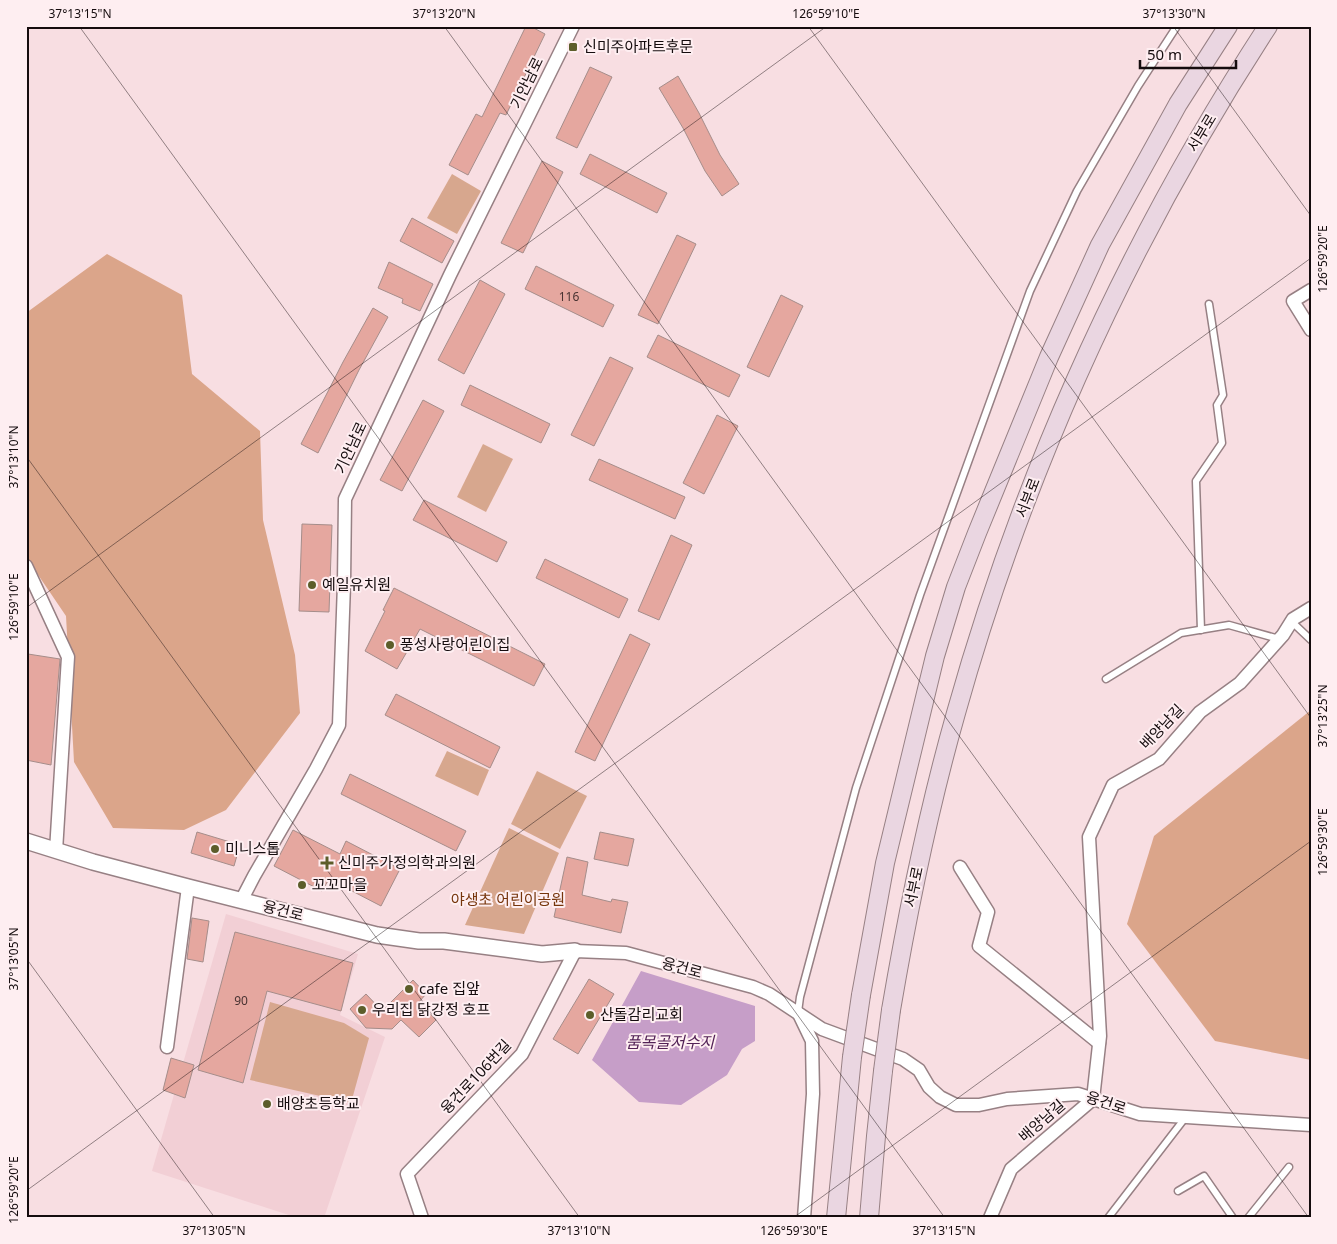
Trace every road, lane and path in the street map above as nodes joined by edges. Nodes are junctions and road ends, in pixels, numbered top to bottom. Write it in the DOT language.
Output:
graph roads {
  1 [pos="573,26"];
  2 [pos="1177,26"];
  3 [pos="1228,26"];
  4 [pos="1268,26"];
  5 [pos="1311,290"];
  6 [pos="1209,304"];
  7 [pos="1311,330"];
  8 [pos="26,566"];
  9 [pos="1311,608"];
  10 [pos="1291,622"];
  11 [pos="1201,630"];
  12 [pos="1280,639"];
  13 [pos="1311,640"];
  14 [pos="1106,680"];
  15 [pos="26,841"];
  16 [pos="56,850"];
  17 [pos="960,868"];
  18 [pos="188,887"];
  19 [pos="241,901"];
  20 [pos="575,951"];
  21 [pos="798,1012"];
  22 [pos="1099,1043"];
  23 [pos="166,1048"];
  24 [pos="1093,1099"];
  25 [pos="1186,1117"];
  26 [pos="1311,1125"];
  27 [pos="1289,1166"];
  28 [pos="1178,1191"];
  29 [pos="422,1218"];
  30 [pos="804,1218"];
  31 [pos="836,1218"];
  32 [pos="870,1218"];
  33 [pos="990,1218"];
  34 [pos="1108,1218"];
  35 [pos="1233,1218"];
  36 [pos="1248,1218"];
  1 -- 19 [label="street, 기안남로"];
  2 -- 21 [label="lane"];
  3 -- 31 [label="main road, bridge"];
  4 -- 32 [label="main road, 서부로, bridge"];
  5 -- 7 [label="street"];
  6 -- 11 [label="lane"];
  8 -- 16 [label="street"];
  9 -- 10 [label="street, 배양남길"];
  10 -- 12 [label="street, 배양남길"];
  10 -- 13 [label="lane"];
  11 -- 12 [label="lane"];
  11 -- 14 [label="lane"];
  12 -- 22 [label="street, 배양남길"];
  15 -- 16 [label="street, 융건로"];
  16 -- 18 [label="street, 융건로"];
  17 -- 22 [label="street"];
  18 -- 19 [label="street, 융건로"];
  18 -- 23 [label="street"];
  19 -- 20 [label="street, 융건로"];
  20 -- 21 [label="street, 융건로"];
  20 -- 29 [label="street, 융건로106번길"];
  21 -- 24 [label="street, 융건로"];
  21 -- 30 [label="street"];
  22 -- 24 [label="street, 배양남길"];
  24 -- 25 [label="street, 융건로"];
  24 -- 33 [label="street, 배양남길"];
  25 -- 26 [label="street, 융건로"];
  25 -- 34 [label="lane"];
  27 -- 36 [label="lane"];
  28 -- 35 [label="lane"];
}
